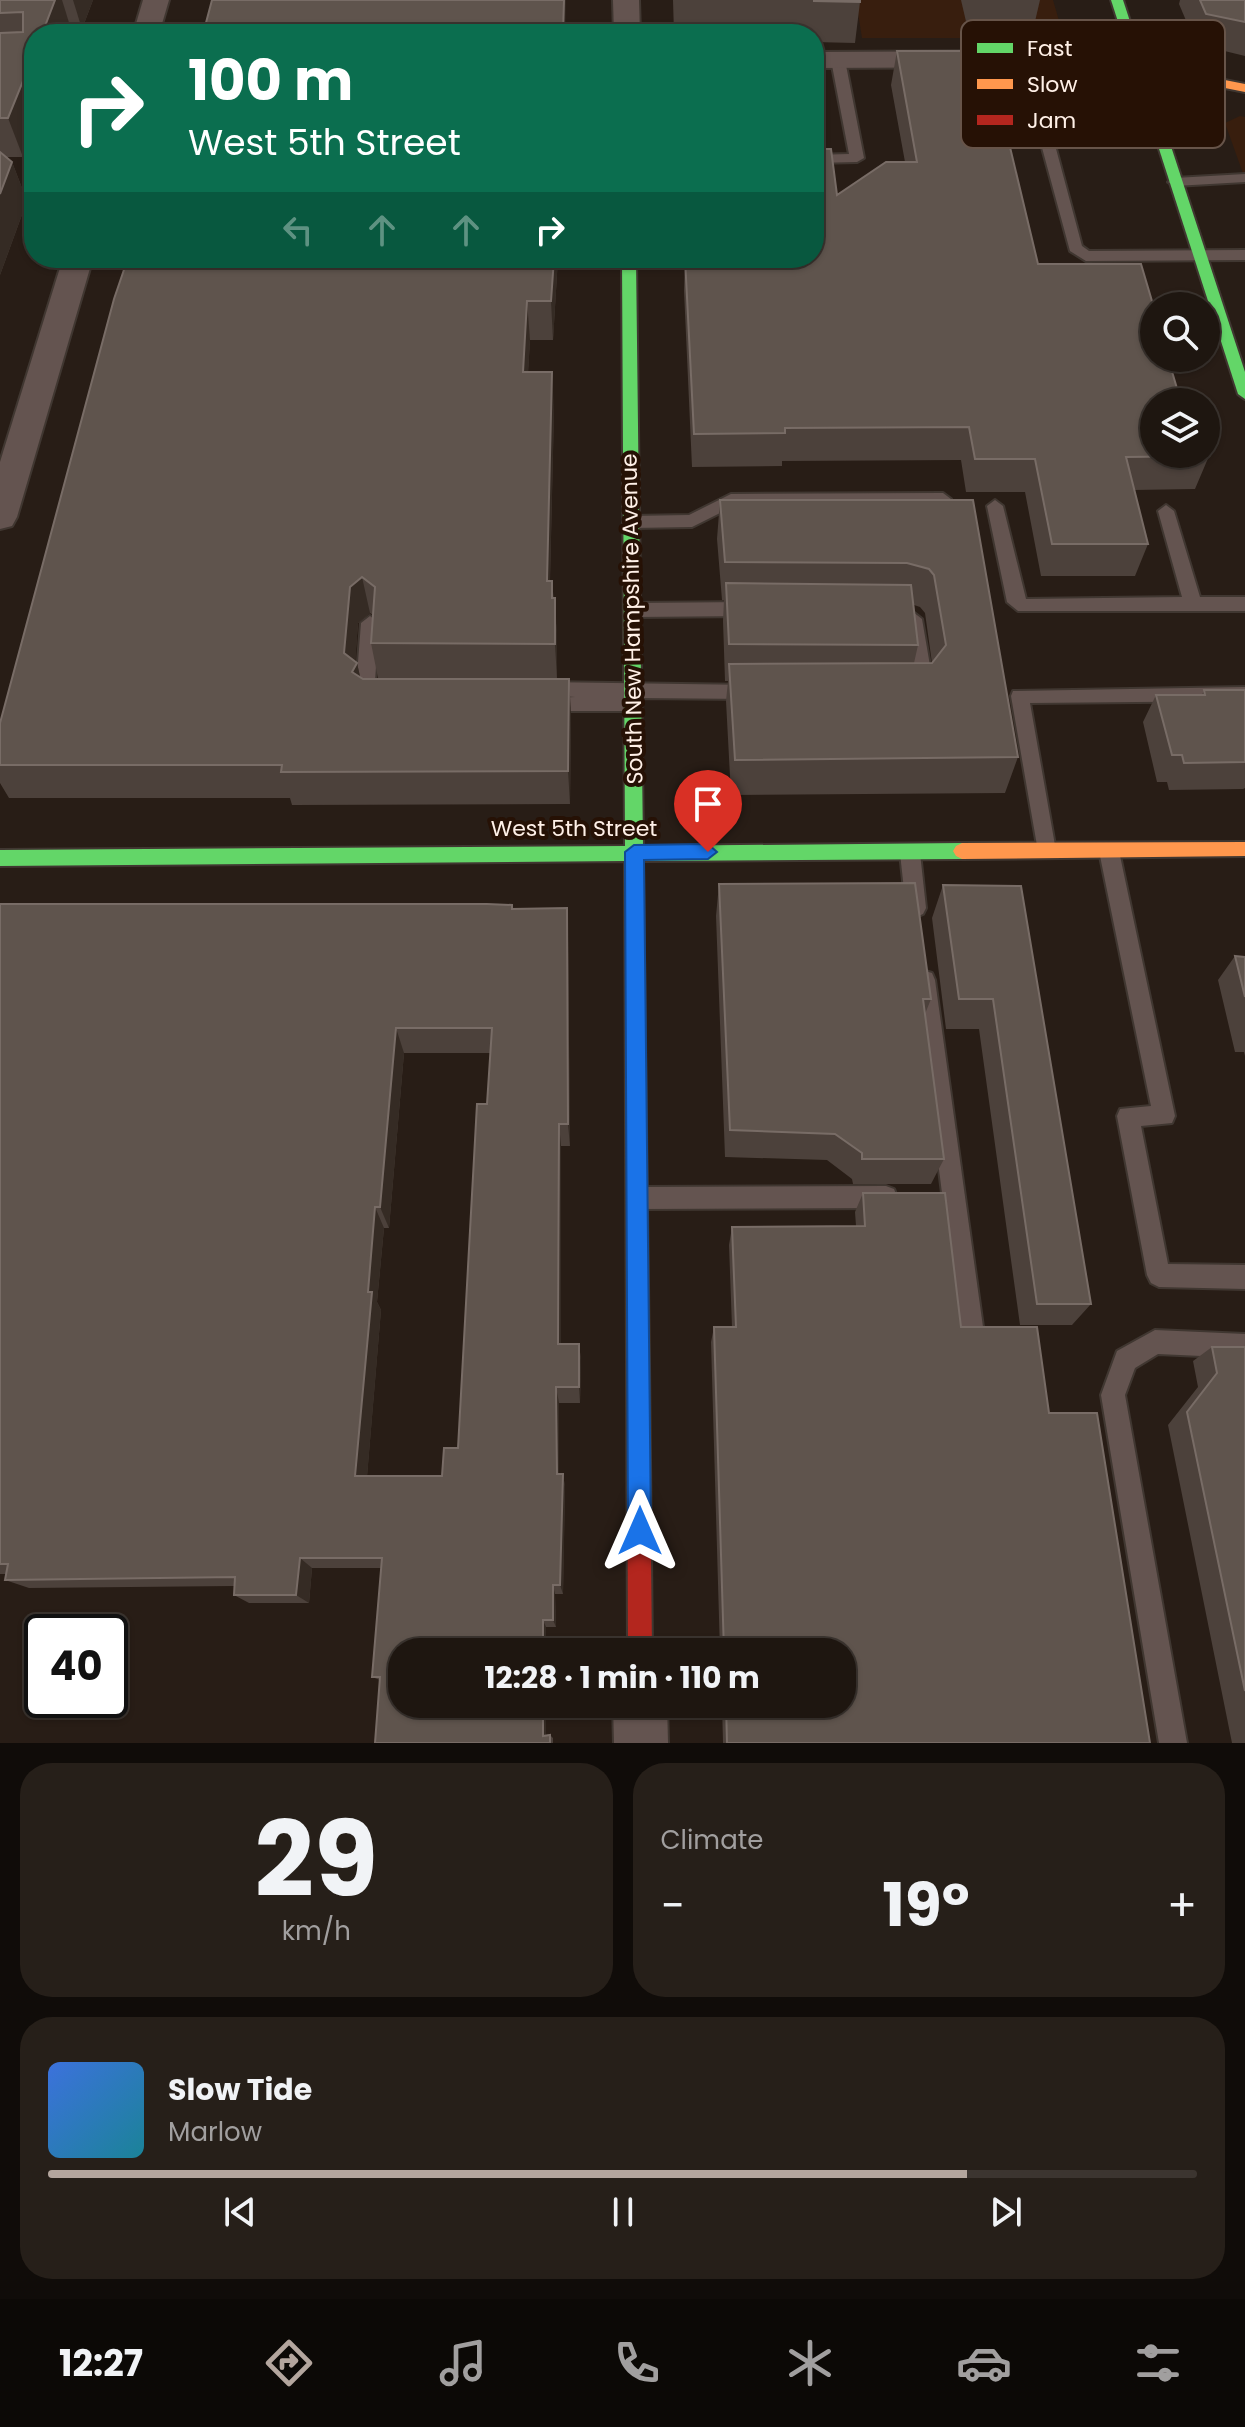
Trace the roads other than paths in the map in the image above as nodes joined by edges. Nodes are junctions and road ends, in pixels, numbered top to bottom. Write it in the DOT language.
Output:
graph roads {
  1 [pos="156,0"];
  2 [pos="626,0"];
  3 [pos="1117,0"];
  4 [pos="1124,20"];
  5 [pos="149,24"];
  6 [pos="627,24"];
  7 [pos="961,59"];
  8 [pos="826,60"];
  9 [pos="1225,84"];
  10 [pos="1245,88"];
  11 [pos="1049,148"];
  12 [pos="1164,148"];
  13 [pos="824,159"];
  14 [pos="1245,178"];
  15 [pos="1175,182"];
  16 [pos="1199,254"];
  17 [pos="1245,255"];
  18 [pos="75,268"];
  19 [pos="629,268"];
  20 [pos="1245,394"];
  21 [pos="943,499"];
  22 [pos="995,506"];
  23 [pos="1166,511"];
  24 [pos="0,517"];
  25 [pos="632,522"];
  26 [pos="1193,604"];
  27 [pos="1245,604"];
  28 [pos="633,610"];
  29 [pos="763,610"];
  30 [pos="898,611"];
  31 [pos="370,623"];
  32 [pos="771,692"];
  33 [pos="898,692"];
  34 [pos="1245,694"];
  35 [pos="530,696"];
  36 [pos="633,696"];
  37 [pos="371,704"];
  38 [pos="1245,849"];
  39 [pos="1046,851"];
  40 [pos="1109,851"];
  41 [pos="634,852"];
  42 [pos="910,853"];
  43 [pos="0,858"];
  44 [pos="919,934"];
  45 [pos="923,965"];
  46 [pos="906,1197"];
  47 [pos="638,1198"];
  48 [pos="1245,1277"];
  49 [pos="971,1327"];
  50 [pos="1245,1346"];
  51 [pos="640,1638"];
  52 [pos="640,1718"];
  53 [pos="641,1743"];
  54 [pos="1173,1743"];
  1 -- 5 [label="street"];
  2 -- 6 [label="street"];
  3 -- 4 [label="street"];
  7 -- 8 [label="street"];
  8 -- 13 [label="lane"];
  9 -- 10 [label="street"];
  11 -- 16 [label="lane"];
  12 -- 15 [label="street"];
  14 -- 15 [label="lane"];
  15 -- 16 [label="street"];
  16 -- 17 [label="lane"];
  16 -- 20 [label="street"];
  18 -- 24 [label="street"];
  19 -- 25 [label="street, South New Hampshire Avenue"];
  21 -- 25 [label="lane"];
  22 -- 26 [label="lane"];
  23 -- 26 [label="lane"];
  25 -- 28 [label="street, South New Hampshire Avenue"];
  26 -- 27 [label="lane"];
  28 -- 29 [label="lane"];
  28 -- 36 [label="street, South New Hampshire Avenue"];
  30 -- 33 [label="lane"];
  31 -- 37 [label="lane"];
  32 -- 36 [label="lane"];
  34 -- 39 [label="lane"];
  35 -- 36 [label="lane"];
  36 -- 41 [label="street, South New Hampshire Avenue"];
  38 -- 40 [label="street, West 5th Street"];
  39 -- 40 [label="street, West 5th Street"];
  39 -- 42 [label="street, West 5th Street"];
  40 -- 48 [label="lane"];
  41 -- 42 [label="street, West 5th Street"];
  41 -- 43 [label="street, West 5th Street"];
  41 -- 47 [label="street, South New Hampshire Avenue"];
  42 -- 44 [label="lane"];
  45 -- 49 [label="lane"];
  46 -- 47 [label="lane"];
  47 -- 51 [label="street, South New Hampshire Avenue"];
  50 -- 54 [label="lane"];
  52 -- 53 [label="street"];
}
